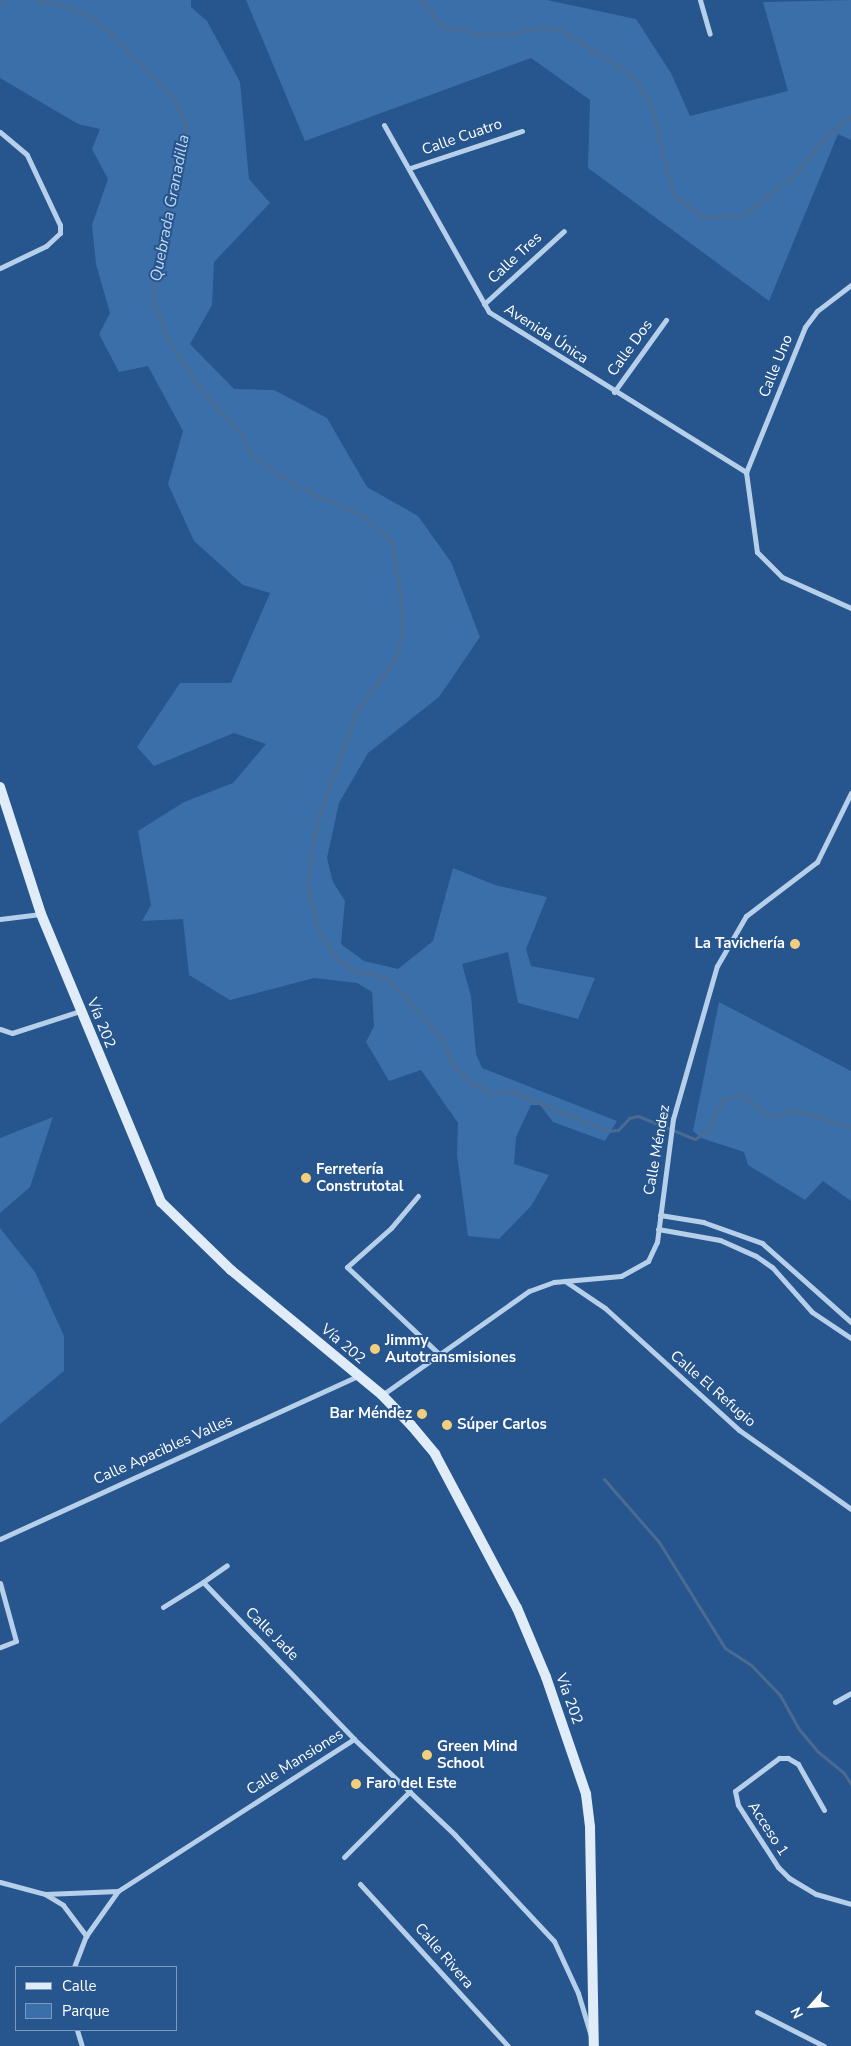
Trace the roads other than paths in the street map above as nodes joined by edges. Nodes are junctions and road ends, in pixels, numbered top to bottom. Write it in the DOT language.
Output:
graph roads {
  1 [pos="700,0"];
  2 [pos="710,34"];
  3 [pos="384,125"];
  4 [pos="522,131"];
  5 [pos="0,132"];
  6 [pos="410,168"];
  7 [pos="564,231"];
  8 [pos="0,268"];
  9 [pos="851,285"];
  10 [pos="484,304"];
  11 [pos="666,320"];
  12 [pos="614,392"];
  13 [pos="746,472"];
  14 [pos="851,608"];
  15 [pos="0,787"];
  16 [pos="851,793"];
  17 [pos="41,914"];
  18 [pos="0,919"];
  19 [pos="80,1011"];
  20 [pos="0,1029"];
  21 [pos="418,1196"];
  22 [pos="660,1215"];
  23 [pos="658,1229"];
  24 [pos="564,1281"];
  25 [pos="851,1322"];
  26 [pos="851,1338"];
  27 [pos="438,1354"];
  28 [pos="357,1376"];
  29 [pos="382,1395"];
  30 [pos="851,1509"];
  31 [pos="0,1539"];
  32 [pos="227,1565"];
  33 [pos="203,1582"];
  34 [pos="0,1583"];
  35 [pos="163,1607"];
  36 [pos="0,1647"];
  37 [pos="851,1693"];
  38 [pos="835,1702"];
  39 [pos="354,1739"];
  40 [pos="410,1791"];
  41 [pos="824,1810"];
  42 [pos="344,1858"];
  43 [pos="0,1882"];
  44 [pos="360,1884"];
  45 [pos="118,1891"];
  46 [pos="45,1894"];
  47 [pos="851,1904"];
  48 [pos="86,1936"];
  49 [pos="74,1966"];
  50 [pos="757,2012"];
  51 [pos="77,2031"];
  52 [pos="82,2046"];
  53 [pos="508,2046"];
  54 [pos="594,2046"];
  55 [pos="824,2046"];
  1 -- 2 [label="street"];
  3 -- 6 [label="street, Avenida Única"];
  4 -- 6 [label="street, Calle Cuatro"];
  5 -- 8 [label="street"];
  6 -- 10 [label="street, Avenida Única"];
  7 -- 10 [label="street, Calle Tres"];
  9 -- 13 [label="street, Calle Uno"];
  10 -- 12 [label="street, Avenida Única"];
  11 -- 12 [label="street, Calle Dos"];
  12 -- 13 [label="street, Avenida Única"];
  13 -- 14 [label="street"];
  15 -- 17 [label="main road, Vía 202"];
  16 -- 22 [label="street, Calle Méndez"];
  17 -- 18 [label="street"];
  17 -- 19 [label="main road, Vía 202"];
  19 -- 20 [label="street"];
  19 -- 28 [label="main road, Vía 202"];
  21 -- 27 [label="street"];
  22 -- 23 [label="street, Calle Méndez"];
  22 -- 25 [label="street"];
  23 -- 24 [label="street, Calle Méndez"];
  23 -- 26 [label="street"];
  24 -- 27 [label="street, Calle Méndez"];
  24 -- 30 [label="street, Calle El Refugio"];
  27 -- 29 [label="street, Calle Méndez"];
  28 -- 29 [label="main road, Vía 202"];
  28 -- 31 [label="street, Calle Apacibles Valles"];
  29 -- 54 [label="main road, Vía 202"];
  32 -- 33 [label="street"];
  33 -- 35 [label="street"];
  33 -- 39 [label="street, Calle Jade"];
  34 -- 36 [label="street"];
  37 -- 38 [label="street"];
  39 -- 40 [label="street, Calle Mansiones"];
  39 -- 45 [label="street, Calle Mansiones"];
  40 -- 42 [label="street"];
  40 -- 54 [label="street, Calle Mansiones"];
  41 -- 47 [label="street, Acceso 1"];
  43 -- 46 [label="street"];
  44 -- 53 [label="street, Calle Rivera"];
  45 -- 46 [label="street"];
  45 -- 48 [label="street"];
  46 -- 48 [label="street"];
  48 -- 49 [label="street"];
  50 -- 55 [label="street"];
  51 -- 52 [label="street"];
}
